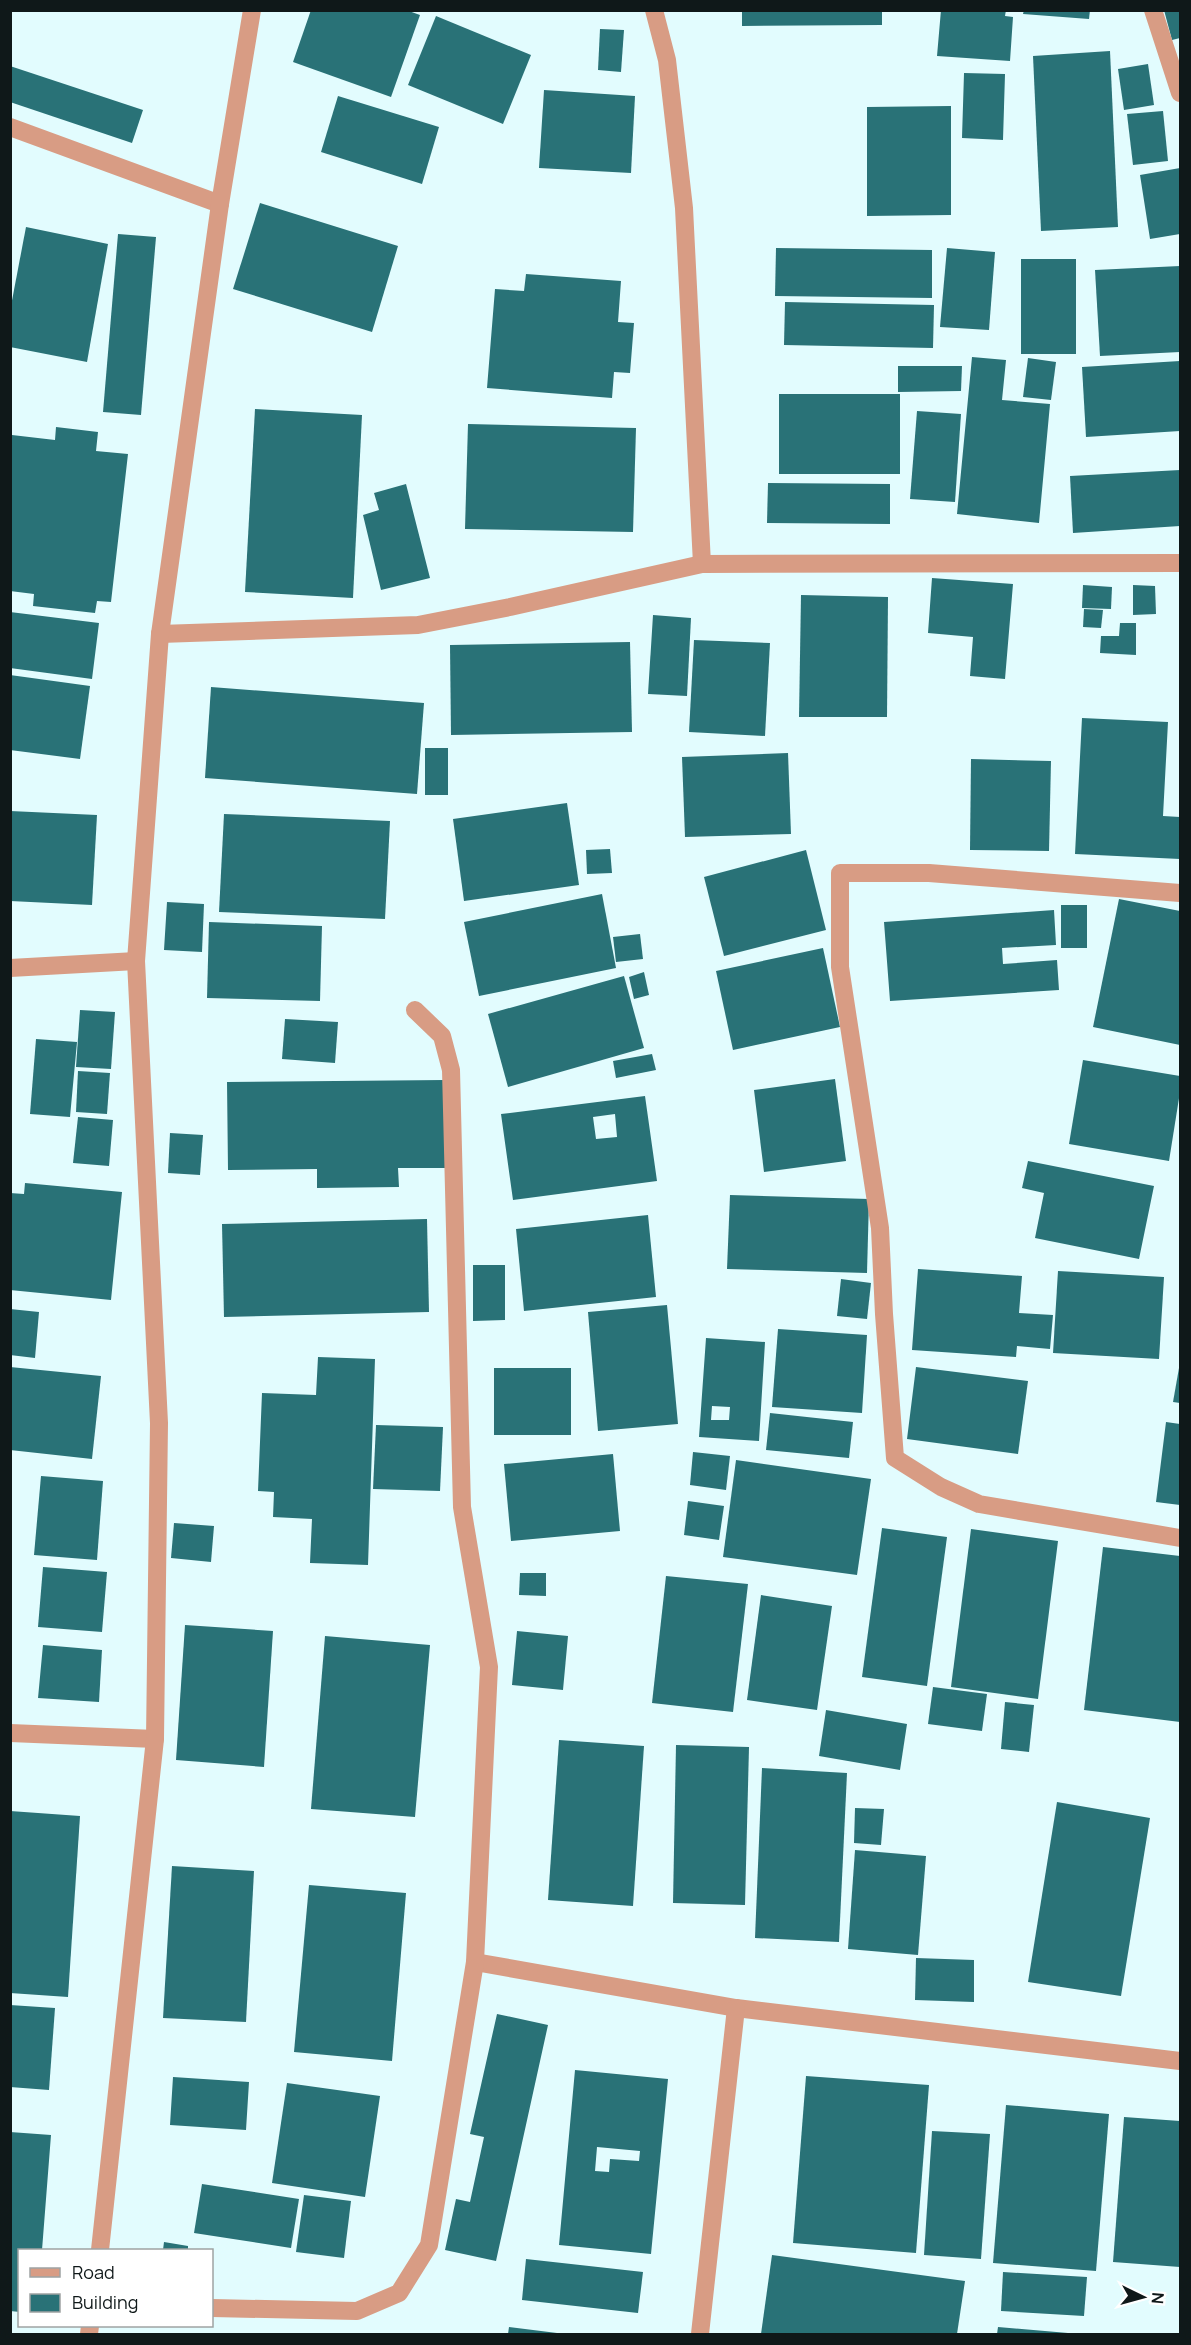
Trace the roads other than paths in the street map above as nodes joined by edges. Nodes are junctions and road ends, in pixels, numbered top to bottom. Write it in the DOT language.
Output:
graph roads {
  1 [pos="252,10"];
  2 [pos="654,10"];
  3 [pos="1153,10"];
  4 [pos="1180,93"];
  5 [pos="10,127"];
  6 [pos="220,204"];
  7 [pos="1180,563"];
  8 [pos="702,564"];
  9 [pos="160,634"];
  10 [pos="1180,893"];
  11 [pos="136,961"];
  12 [pos="10,968"];
  13 [pos="415,1010"];
  14 [pos="1180,1538"];
  15 [pos="10,1733"];
  16 [pos="155,1739"];
  17 [pos="476,1962"];
  18 [pos="736,2008"];
  19 [pos="1180,2061"];
  20 [pos="100,2249"];
  21 [pos="213,2308"];
  22 [pos="699,2334"];
  1 -- 6 [label="street"];
  2 -- 8 [label="street"];
  3 -- 4 [label="street"];
  5 -- 6 [label="street"];
  6 -- 9 [label="street"];
  7 -- 8 [label="street"];
  8 -- 9 [label="street"];
  9 -- 11 [label="street"];
  10 -- 14 [label="street"];
  11 -- 12 [label="street"];
  11 -- 16 [label="street"];
  13 -- 17 [label="street"];
  15 -- 16 [label="street"];
  16 -- 20 [label="street"];
  17 -- 18 [label="street"];
  17 -- 21 [label="street"];
  18 -- 19 [label="street"];
  18 -- 22 [label="street"];
}
